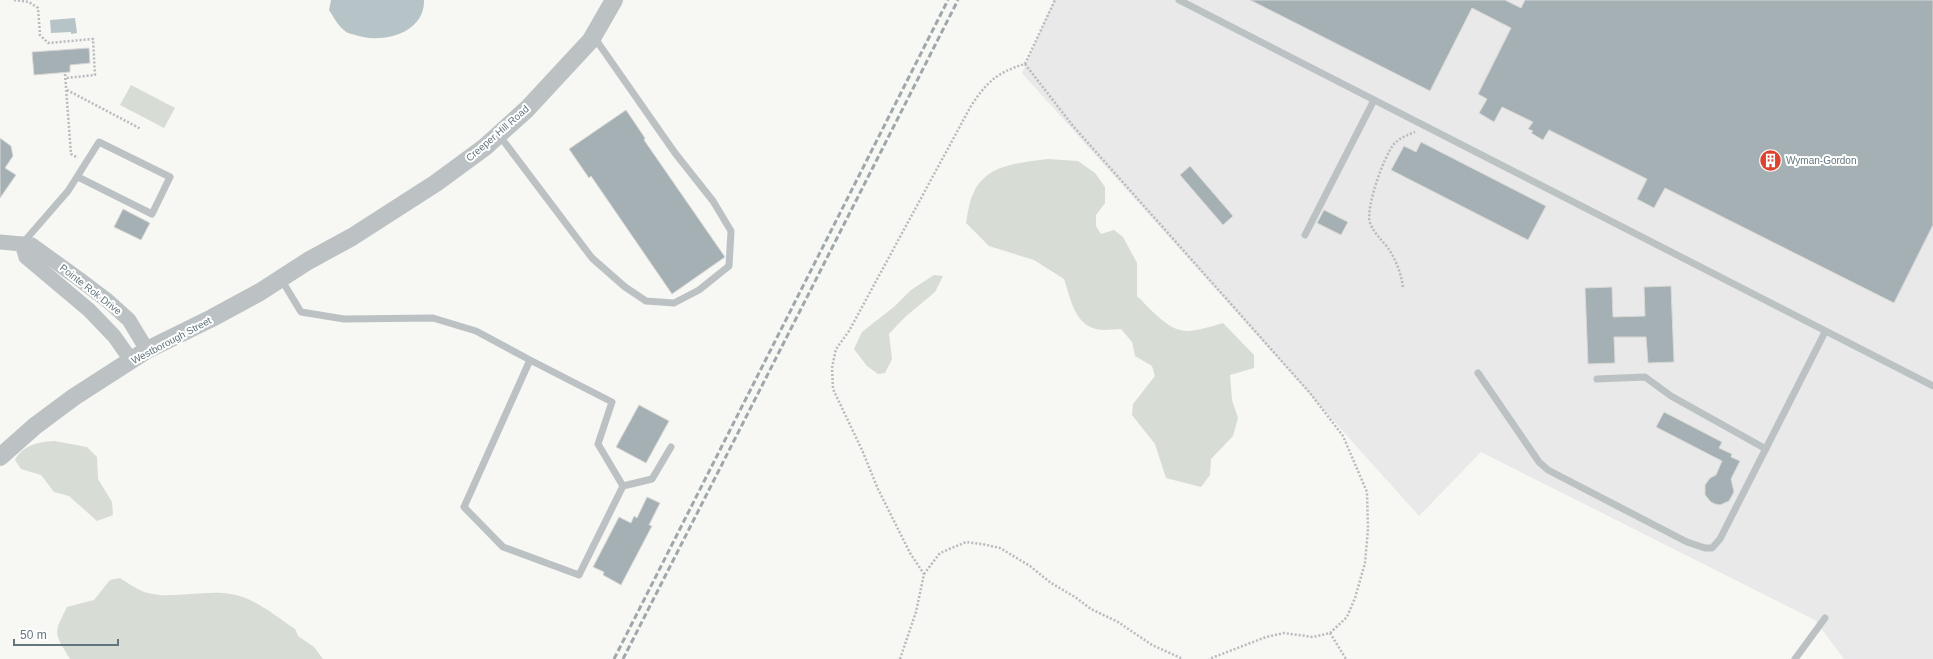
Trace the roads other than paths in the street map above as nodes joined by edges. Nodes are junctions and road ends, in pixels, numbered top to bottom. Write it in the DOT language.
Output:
graph roads {
  1 [pos="614,0"];
  2 [pos="1179,0"];
  3 [pos="593,36"];
  4 [pos="1374,100"];
  5 [pos="498,134"];
  6 [pos="78,177"];
  7 [pos="1305,235"];
  8 [pos="352,237"];
  9 [pos="0,242"];
  10 [pos="22,244"];
  11 [pos="281,278"];
  12 [pos="1825,332"];
  13 [pos="147,350"];
  14 [pos="131,360"];
  15 [pos="530,360"];
  16 [pos="1478,373"];
  17 [pos="1597,379"];
  18 [pos="1933,386"];
  19 [pos="671,447"];
  20 [pos="1766,449"];
  21 [pos="0,457"];
  22 [pos="622,486"];
  23 [pos="1825,618"];
  24 [pos="1795,659"];
  1 -- 3 [label="street, Creeper Hill Road"];
  2 -- 4 [label="lane"];
  3 -- 5 [label="street, Creeper Hill Road"];
  3 -- 5 [label="lane"];
  4 -- 7 [label="lane"];
  4 -- 12 [label="lane"];
  5 -- 8 [label="street, Creeper Hill Road"];
  6 -- 6 [label="lane"];
  6 -- 10 [label="lane"];
  8 -- 11 [label="street, Westborough Street"];
  9 -- 10 [label="street, Pointe Rok Drive"];
  10 -- 13 [label="street, Pointe Rok Drive"];
  10 -- 14 [label="street, Pointe Rok Drive"];
  11 -- 13 [label="street, Westborough Street"];
  11 -- 15 [label="lane"];
  12 -- 18 [label="lane"];
  12 -- 20 [label="lane"];
  13 -- 14 [label="street, Westborough Street"];
  14 -- 21 [label="street, Westborough Street"];
  15 -- 22 [label="lane"];
  15 -- 22 [label="lane"];
  16 -- 20 [label="lane"];
  17 -- 20 [label="lane"];
  19 -- 22 [label="lane"];
  23 -- 24 [label="lane"];
}
